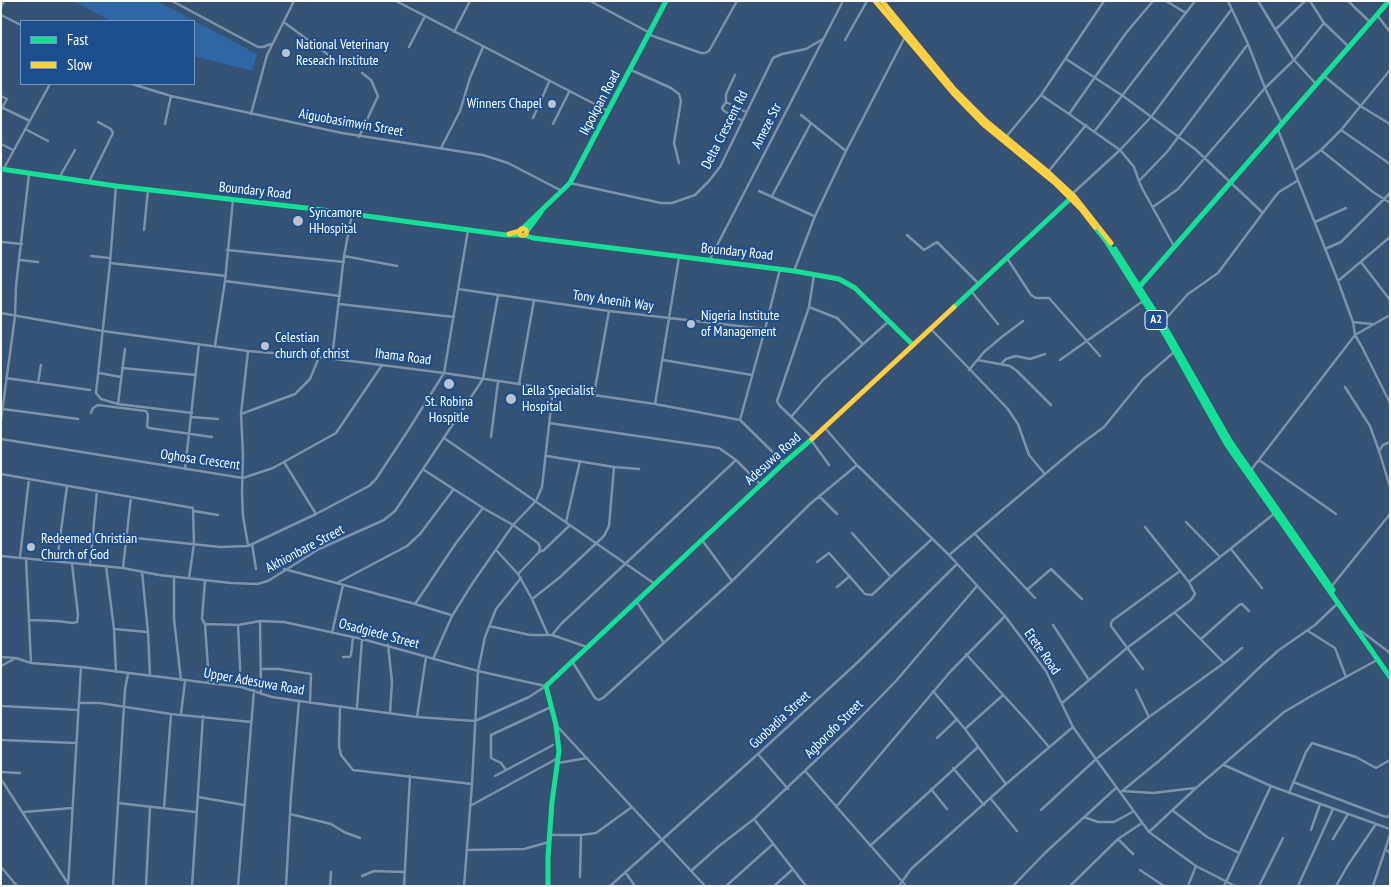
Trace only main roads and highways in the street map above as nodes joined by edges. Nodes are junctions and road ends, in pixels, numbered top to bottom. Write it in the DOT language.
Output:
graph roads {
  1 [pos="666,1"];
  2 [pos="875,1"];
  3 [pos="882,1"];
  4 [pos="1389,1"];
  5 [pos="2,170"];
  6 [pos="1071,197"];
  7 [pos="523,232"];
  8 [pos="1140,286"];
  9 [pos="913,345"];
  10 [pos="1203,398"];
  11 [pos="1390,671"];
  12 [pos="1390,676"];
  13 [pos="548,886"];
  1 -- 7 [label="main road, Ikpokpan Road"];
  2 -- 6 [label="main road, A2"];
  3 -- 6 [label="main road, A2"];
  4 -- 8 [label="main road"];
  5 -- 7 [label="main road, Boundary Road"];
  6 -- 8 [label="main road, A2"];
  6 -- 9 [label="main road, Adesuwa Road"];
  6 -- 10 [label="main road, A2"];
  7 -- 9 [label="main road, Boundary Road"];
  8 -- 10 [label="main road, A2"];
  9 -- 13 [label="main road, Adesuwa Road"];
  10 -- 11 [label="main road, A2"];
  10 -- 12 [label="main road, A2"];
}
